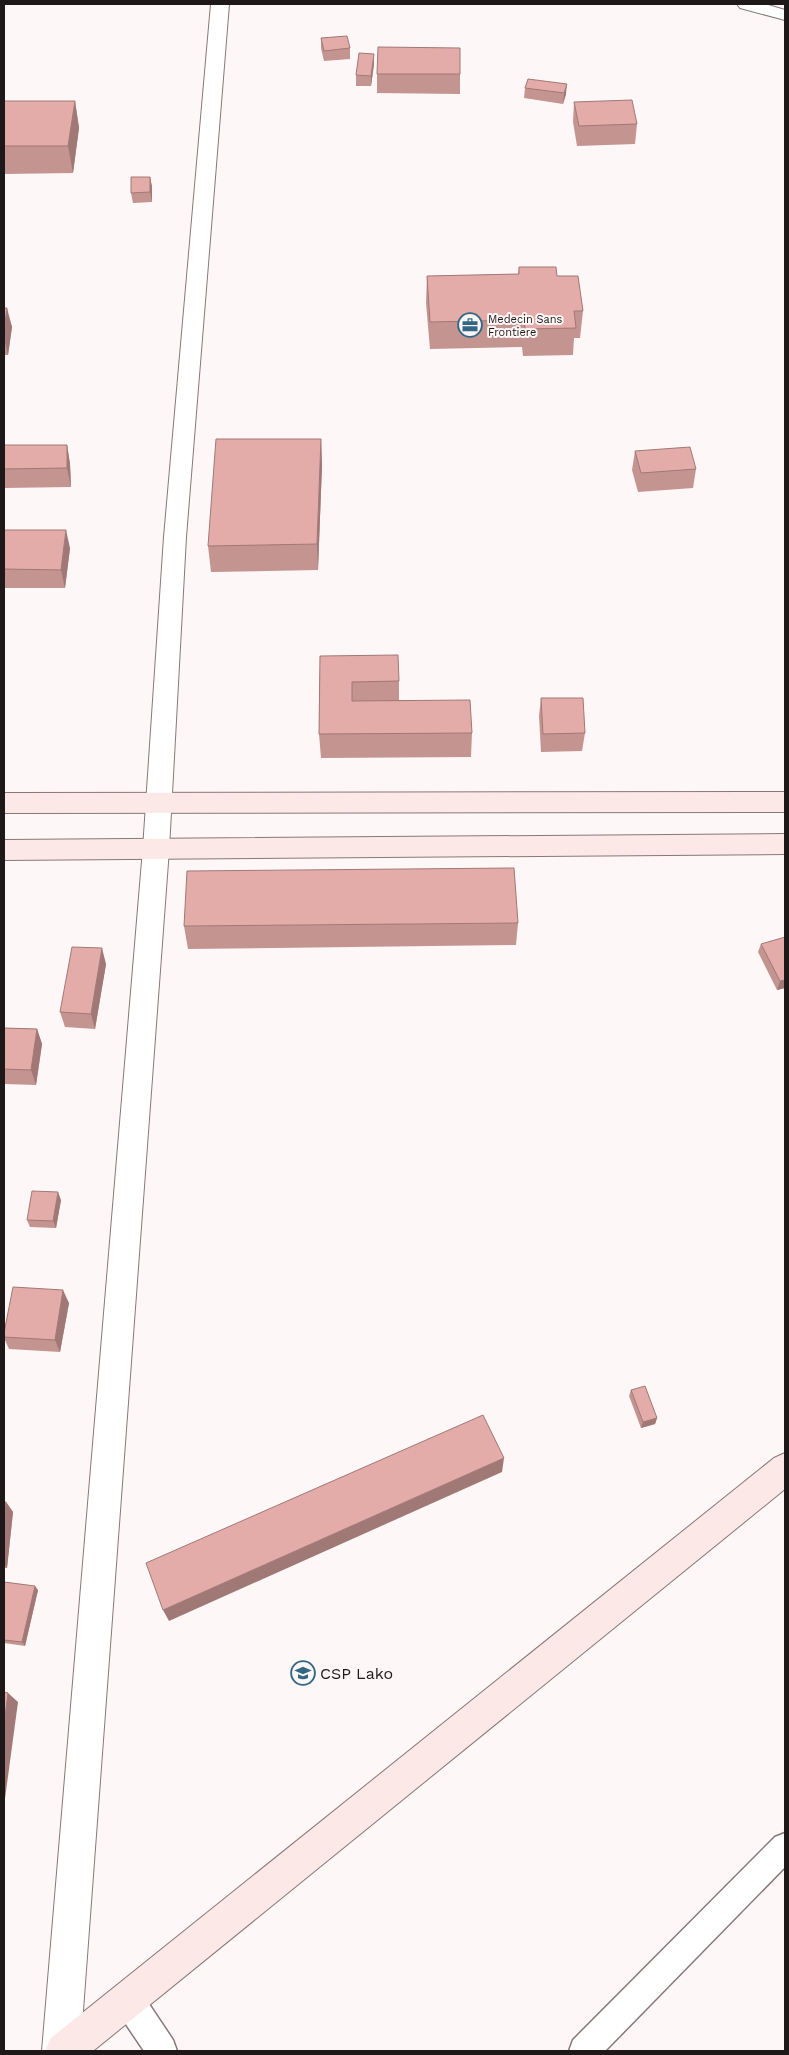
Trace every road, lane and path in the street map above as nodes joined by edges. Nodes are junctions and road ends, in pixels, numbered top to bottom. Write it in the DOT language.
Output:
graph roads {
  1 [pos="220,4"];
  2 [pos="746,4"];
  3 [pos="785,15"];
  4 [pos="159,802"];
  5 [pos="785,802"];
  6 [pos="4,803"];
  7 [pos="785,844"];
  8 [pos="156,848"];
  9 [pos="4,850"];
  10 [pos="785,1469"];
  11 [pos="785,1848"];
  12 [pos="128,2000"];
  13 [pos="62,2051"];
  14 [pos="162,2051"];
  15 [pos="584,2051"];
  1 -- 4 [label="street"];
  2 -- 3 [label="street"];
  4 -- 5 [label="main road"];
  4 -- 6 [label="main road"];
  4 -- 8 [label="street"];
  7 -- 8 [label="main road"];
  8 -- 9 [label="main road"];
  8 -- 13 [label="street"];
  10 -- 12 [label="main road"];
  11 -- 15 [label="lane"];
  12 -- 13 [label="main road"];
  12 -- 14 [label="lane"];
}
